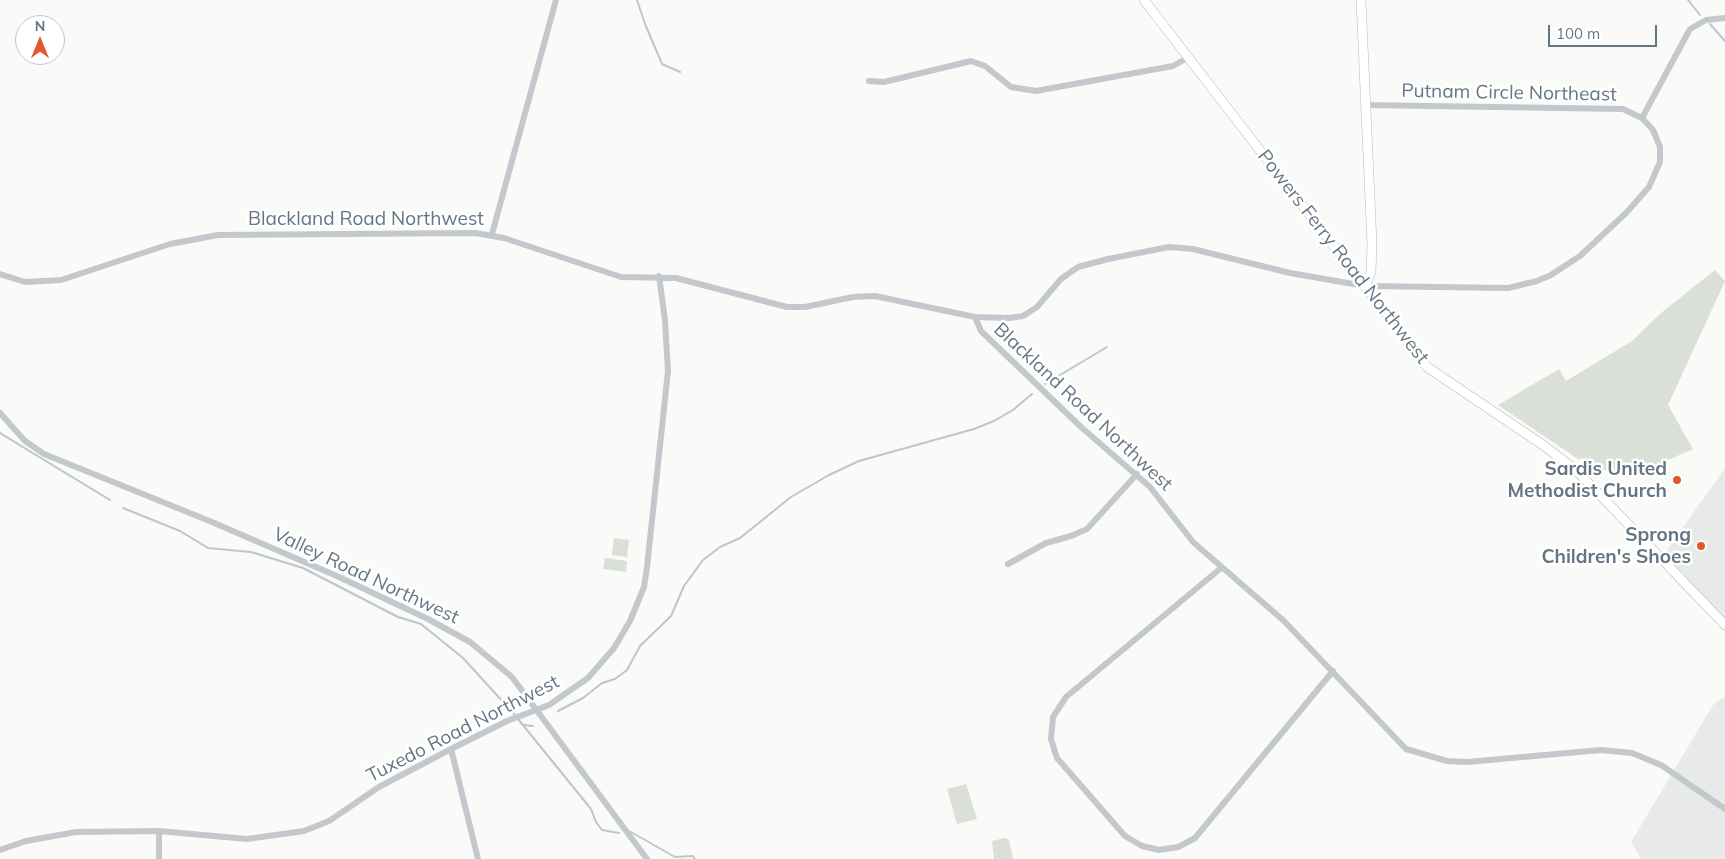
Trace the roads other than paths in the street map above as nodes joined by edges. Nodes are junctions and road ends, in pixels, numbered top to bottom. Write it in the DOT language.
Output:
graph roads {
  1 [pos="556,0"];
  2 [pos="1144,0"];
  3 [pos="1360,0"];
  4 [pos="1725,18"];
  5 [pos="1190,57"];
  6 [pos="869,81"];
  7 [pos="1366,105"];
  8 [pos="1642,118"];
  9 [pos="492,234"];
  10 [pos="0,274"];
  11 [pos="659,276"];
  12 [pos="1365,286"];
  13 [pos="975,317"];
  14 [pos="0,413"];
  15 [pos="1137,474"];
  16 [pos="1008,564"];
  17 [pos="1221,568"];
  18 [pos="1725,624"];
  19 [pos="1333,671"];
  20 [pos="538,710"];
  21 [pos="451,749"];
  22 [pos="1725,810"];
  23 [pos="159,831"];
  24 [pos="0,850"];
  25 [pos="159,859"];
  26 [pos="478,859"];
  27 [pos="647,859"];
  1 -- 9 [label="street"];
  2 -- 5 [label="street, Powers Ferry Road Northwest"];
  3 -- 7 [label="street"];
  4 -- 8 [label="street"];
  5 -- 6 [label="street"];
  5 -- 12 [label="street, Powers Ferry Road Northwest"];
  7 -- 8 [label="street, Putnam Circle Northeast"];
  7 -- 12 [label="street"];
  8 -- 12 [label="street"];
  9 -- 10 [label="street, Blackland Road Northwest"];
  9 -- 11 [label="street, Blackland Road Northwest"];
  11 -- 13 [label="street, Blackland Road Northwest"];
  11 -- 20 [label="street, Tuxedo Road Northwest"];
  12 -- 13 [label="street"];
  12 -- 18 [label="street, Powers Ferry Road Northwest"];
  13 -- 15 [label="street, Blackland Road Northwest"];
  14 -- 20 [label="street, Valley Road Northwest"];
  15 -- 16 [label="street"];
  15 -- 17 [label="street, Blackland Road Northwest"];
  17 -- 19 [label="street, Blackland Road Northwest"];
  17 -- 19 [label="street"];
  19 -- 22 [label="street, Blackland Road Northwest"];
  20 -- 21 [label="street, Tuxedo Road Northwest"];
  20 -- 27 [label="street, Valley Road Northwest"];
  21 -- 23 [label="street, Tuxedo Road Northwest"];
  21 -- 26 [label="street"];
  23 -- 24 [label="street, Tuxedo Road Northwest"];
  23 -- 25 [label="street"];
}
